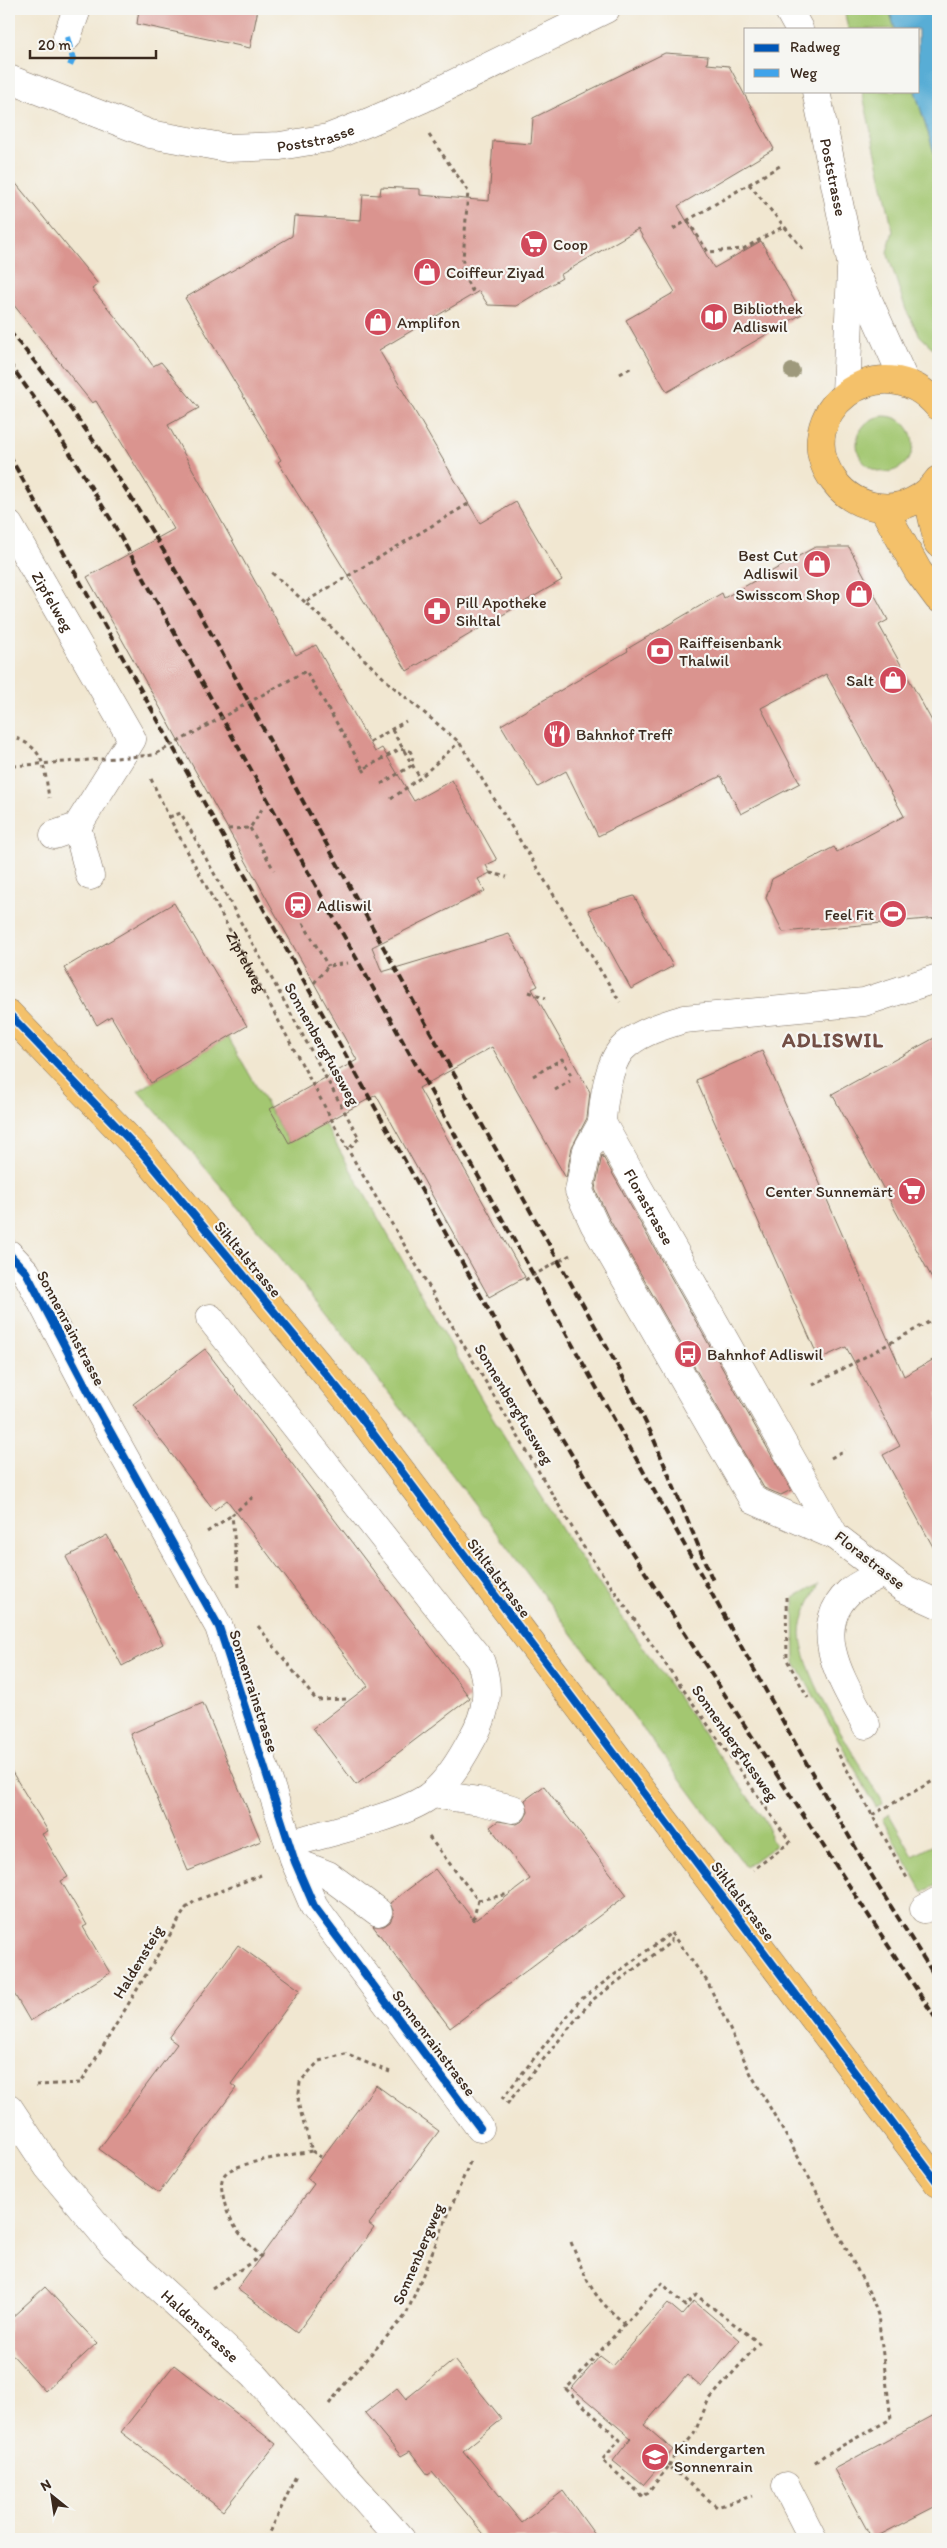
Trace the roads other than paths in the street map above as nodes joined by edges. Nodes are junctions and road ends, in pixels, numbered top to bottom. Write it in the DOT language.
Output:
graph roads {
  1 [pos="77,9"];
  2 [pos="606,9"];
  3 [pos="788,9"];
  4 [pos="798,28"];
  5 [pos="67,37"];
  6 [pos="9,79"];
  7 [pos="816,92"];
  8 [pos="851,262"];
  9 [pos="906,382"];
  10 [pos="846,393"];
  11 [pos="938,406"];
  12 [pos="932,487"];
  13 [pos="884,508"];
  14 [pos="9,525"];
  15 [pos="938,543"];
  16 [pos="938,598"];
  17 [pos="90,876"];
  18 [pos="938,978"];
  19 [pos="9,1014"];
  20 [pos="602,1122"];
  21 [pos="9,1254"];
  22 [pos="210,1318"];
  23 [pos="835,1536"];
  24 [pos="882,1573"];
  25 [pos="938,1604"];
  26 [pos="866,1725"];
  27 [pos="432,1794"];
  28 [pos="514,1809"];
  29 [pos="292,1853"];
  30 [pos="378,1912"];
  31 [pos="9,2108"];
  32 [pos="487,2119"];
  33 [pos="938,2182"];
  34 [pos="786,2486"];
  35 [pos="401,2539"];
  36 [pos="813,2539"];
  1 -- 5 [label="street"];
  2 -- 6 [label="street, Poststrasse"];
  3 -- 4 [label="street"];
  7 -- 8 [label="street, Poststrasse"];
  8 -- 9 [label="street, Poststrasse"];
  8 -- 10 [label="street, Poststrasse"];
  9 -- 10 [label="main road"];
  9 -- 11 [label="main road"];
  10 -- 13 [label="main road"];
  12 -- 13 [label="main road"];
  12 -- 15 [label="main road"];
  13 -- 16 [label="main road"];
  14 -- 17 [label="street, Zipfelweg"];
  18 -- 20 [label="street"];
  19 -- 33 [label="main road, Sihltalstrasse"];
  20 -- 23 [label="street, Florastrasse"];
  20 -- 23 [label="street"];
  21 -- 29 [label="street, Sonnenrainstrasse"];
  22 -- 27 [label="street"];
  23 -- 24 [label="street, Florastrasse"];
  24 -- 25 [label="street, Florastrasse"];
  24 -- 26 [label="street"];
  27 -- 28 [label="street"];
  27 -- 29 [label="street"];
  29 -- 30 [label="street"];
  29 -- 32 [label="street, Sonnenrainstrasse"];
  31 -- 35 [label="street, Haldenstrasse"];
  34 -- 36 [label="street"];
}
